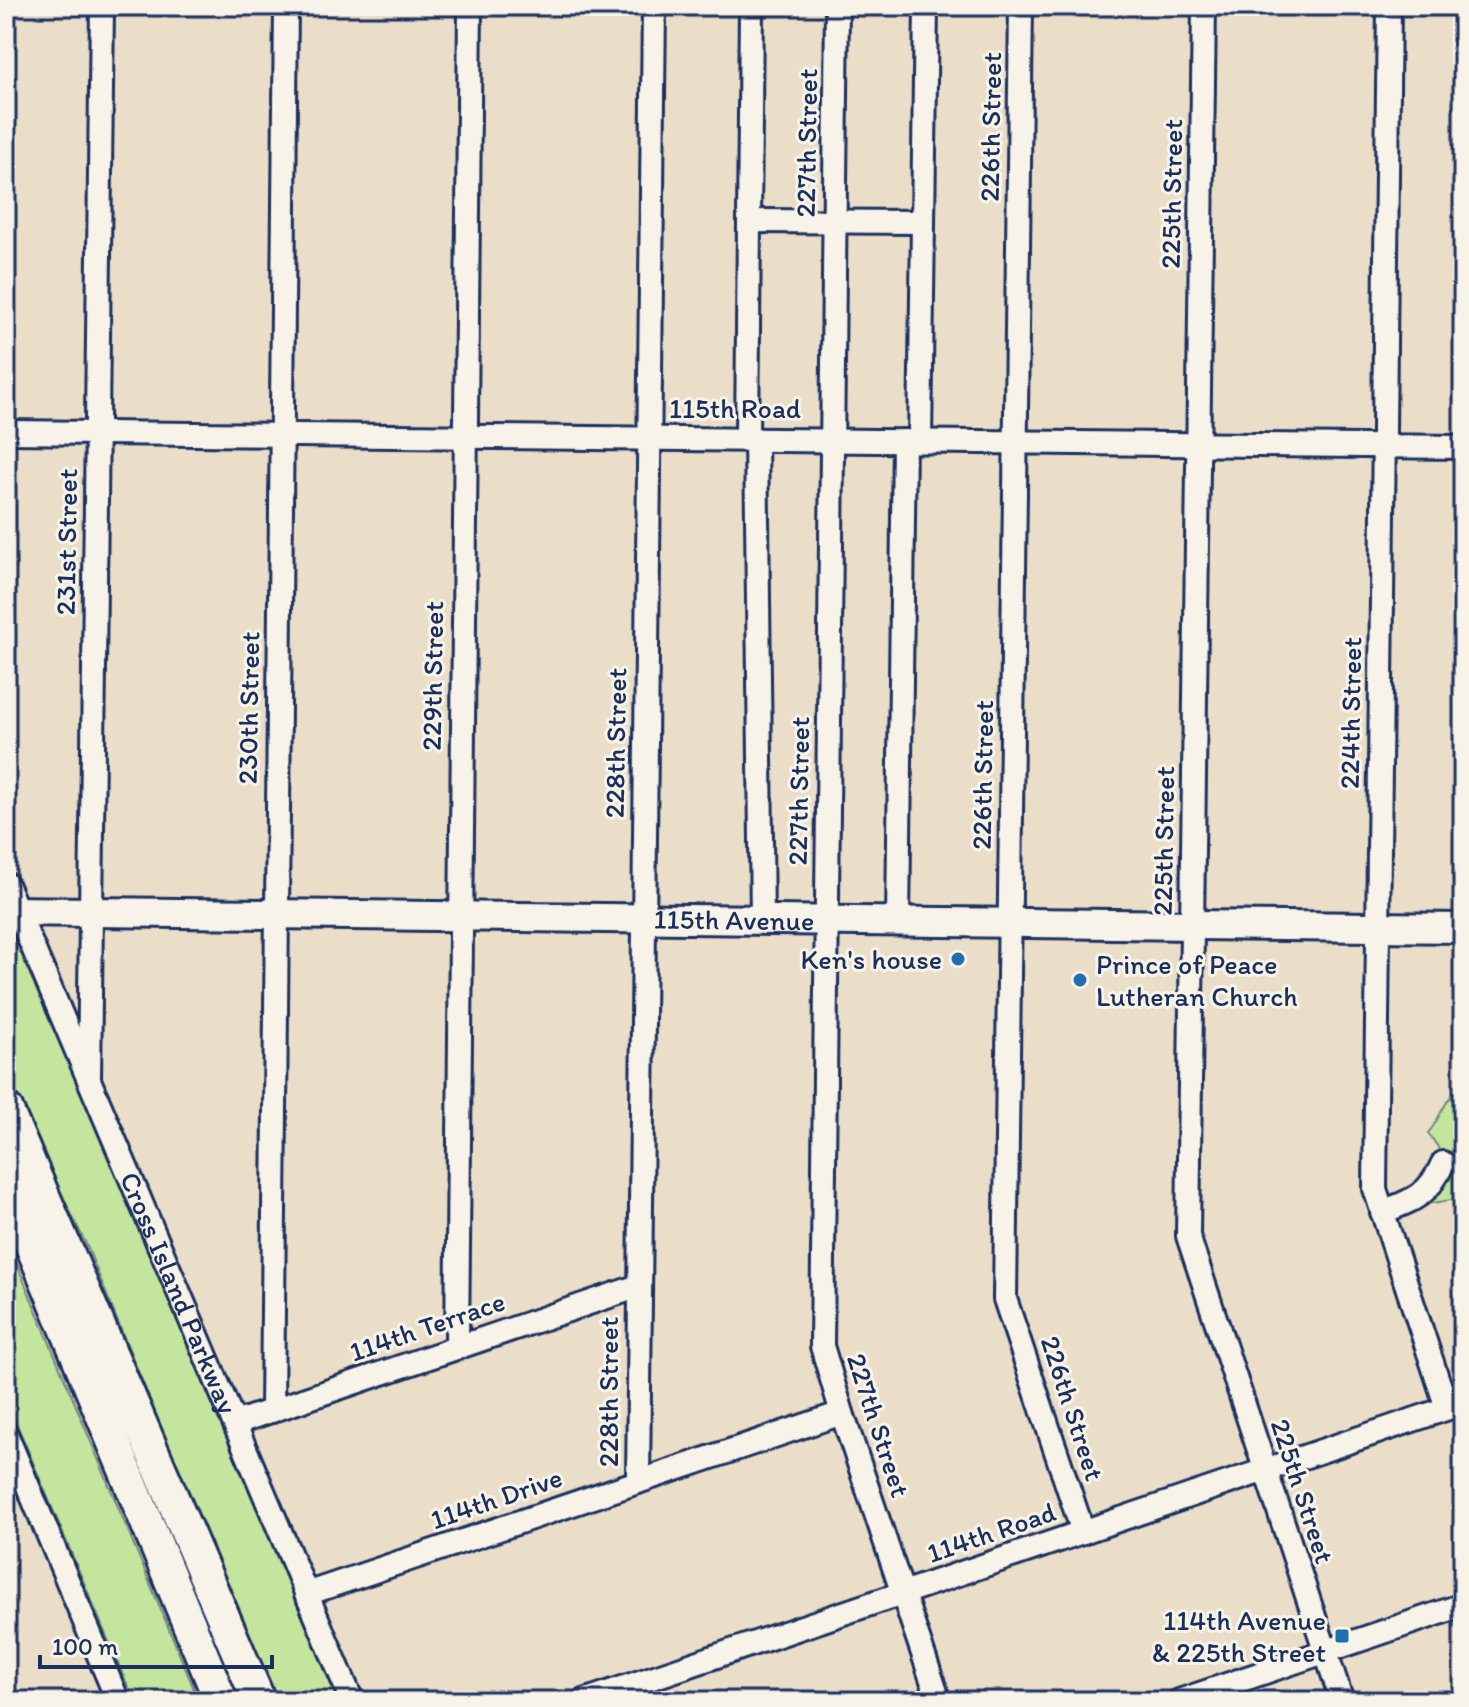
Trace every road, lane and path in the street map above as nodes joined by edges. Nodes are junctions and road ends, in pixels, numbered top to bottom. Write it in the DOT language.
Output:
graph roads {
  1 [pos="102,6"];
  2 [pos="286,6"];
  3 [pos="470,6"];
  4 [pos="654,6"];
  5 [pos="751,6"];
  6 [pos="837,6"];
  7 [pos="926,6"];
  8 [pos="1021,6"];
  9 [pos="1204,6"];
  10 [pos="1389,6"];
  11 [pos="749,221"];
  12 [pos="835,222"];
  13 [pos="923,222"];
  14 [pos="6,432"];
  15 [pos="98,433"];
  16 [pos="282,435"];
  17 [pos="465,436"];
  18 [pos="649,438"];
  19 [pos="752,439"];
  20 [pos="833,439"];
  21 [pos="912,441"];
  22 [pos="1016,442"];
  23 [pos="1198,444"];
  24 [pos="1383,446"];
  25 [pos="1463,447"];
  26 [pos="6,884"];
  27 [pos="12,911"];
  28 [pos="91,911"];
  29 [pos="276,914"];
  30 [pos="460,916"];
  31 [pos="643,918"];
  32 [pos="762,919"];
  33 [pos="827,920"];
  34 [pos="898,921"];
  35 [pos="1010,923"];
  36 [pos="1192,925"];
  37 [pos="1378,927"];
  38 [pos="1463,928"];
  39 [pos="89,1080"];
  40 [pos="6,1109"];
  41 [pos="1443,1163"];
  42 [pos="6,1183"];
  43 [pos="1382,1212"];
  44 [pos="639,1286"];
  45 [pos="457,1347"];
  46 [pos="1455,1406"];
  47 [pos="272,1411"];
  48 [pos="842,1413"];
  49 [pos="235,1423"];
  50 [pos="6,1434"];
  51 [pos="1264,1471"];
  52 [pos="638,1482"];
  53 [pos="1083,1532"];
  54 [pos="902,1593"];
  55 [pos="306,1594"];
  56 [pos="1463,1605"];
  57 [pos="1325,1652"];
  58 [pos="118,1701"];
  59 [pos="221,1701"];
  60 [pos="259,1701"];
  61 [pos="352,1701"];
  62 [pos="584,1701"];
  63 [pos="939,1701"];
  64 [pos="1179,1701"];
  65 [pos="1342,1701"];
  1 -- 15 [label="street, 231st Street"];
  2 -- 16 [label="street, 230th Street"];
  3 -- 17 [label="street, 229th Street"];
  4 -- 18 [label="street, 228th Street"];
  5 -- 11 [label="street"];
  6 -- 12 [label="street, 227th Street"];
  7 -- 13 [label="street"];
  8 -- 22 [label="street, 226th Street"];
  9 -- 23 [label="street, 225th Street"];
  10 -- 24 [label="street, 224th Street"];
  11 -- 12 [label="street"];
  11 -- 19 [label="street"];
  12 -- 13 [label="street"];
  12 -- 20 [label="street, 227th Street"];
  13 -- 21 [label="street"];
  14 -- 15 [label="street, 115th Road"];
  15 -- 16 [label="street, 115th Road"];
  15 -- 28 [label="street, 231st Street"];
  16 -- 17 [label="street, 115th Road"];
  16 -- 29 [label="street, 230th Street"];
  17 -- 18 [label="street, 115th Road"];
  17 -- 30 [label="street, 229th Street"];
  18 -- 19 [label="street, 115th Road"];
  18 -- 31 [label="street, 228th Street"];
  19 -- 20 [label="street, 115th Road"];
  19 -- 32 [label="street"];
  20 -- 21 [label="street, 115th Road"];
  20 -- 33 [label="street, 227th Street"];
  21 -- 22 [label="street, 115th Road"];
  21 -- 34 [label="street"];
  22 -- 23 [label="street, 115th Road"];
  22 -- 35 [label="street, 226th Street"];
  23 -- 24 [label="street, 115th Road"];
  23 -- 36 [label="street, 225th Street"];
  24 -- 25 [label="street, 115th Road"];
  24 -- 37 [label="street, 224th Street"];
  26 -- 27 [label="street, Cross Island Parkway"];
  27 -- 28 [label="main road, 115th Avenue"];
  27 -- 39 [label="street, Cross Island Parkway"];
  28 -- 29 [label="main road, 115th Avenue"];
  28 -- 39 [label="street, 231st Street"];
  29 -- 30 [label="main road, 115th Avenue"];
  29 -- 47 [label="street, 230th Street"];
  30 -- 31 [label="main road, 115th Avenue"];
  30 -- 45 [label="street, 229th Street"];
  31 -- 32 [label="main road, 115th Avenue"];
  31 -- 44 [label="street, 228th Street"];
  32 -- 33 [label="main road, 115th Avenue"];
  33 -- 34 [label="main road, 115th Avenue"];
  33 -- 48 [label="street, 227th Street"];
  34 -- 35 [label="main road, 115th Avenue"];
  35 -- 36 [label="main road, 115th Avenue"];
  35 -- 53 [label="street, 226th Street"];
  36 -- 37 [label="main road, 115th Avenue"];
  36 -- 51 [label="street, 225th Street"];
  37 -- 38 [label="main road, 115th Avenue"];
  37 -- 43 [label="street, 224th Street"];
  39 -- 49 [label="street, Cross Island Parkway"];
  40 -- 60 [label="highway"];
  41 -- 43 [label="street"];
  42 -- 59 [label="highway"];
  43 -- 46 [label="street, 224th Street"];
  44 -- 45 [label="street, 114th Terrace"];
  44 -- 52 [label="street, 228th Street"];
  45 -- 47 [label="street, 114th Terrace"];
  46 -- 51 [label="street, 114th Road"];
  47 -- 49 [label="street, 114th Terrace"];
  48 -- 52 [label="street, 114th Drive"];
  48 -- 54 [label="street, 227th Street"];
  49 -- 55 [label="street, Cross Island Parkway"];
  50 -- 58 [label="street"];
  51 -- 53 [label="street, 114th Road"];
  51 -- 57 [label="street, 225th Street"];
  52 -- 55 [label="street, 114th Drive"];
  53 -- 54 [label="street, 114th Road"];
  54 -- 62 [label="street, 114th Road"];
  54 -- 63 [label="street, 227th Street"];
  55 -- 61 [label="street, Cross Island Parkway"];
  56 -- 57 [label="street"];
  57 -- 64 [label="street"];
  57 -- 65 [label="street, 225th Street"];
}
